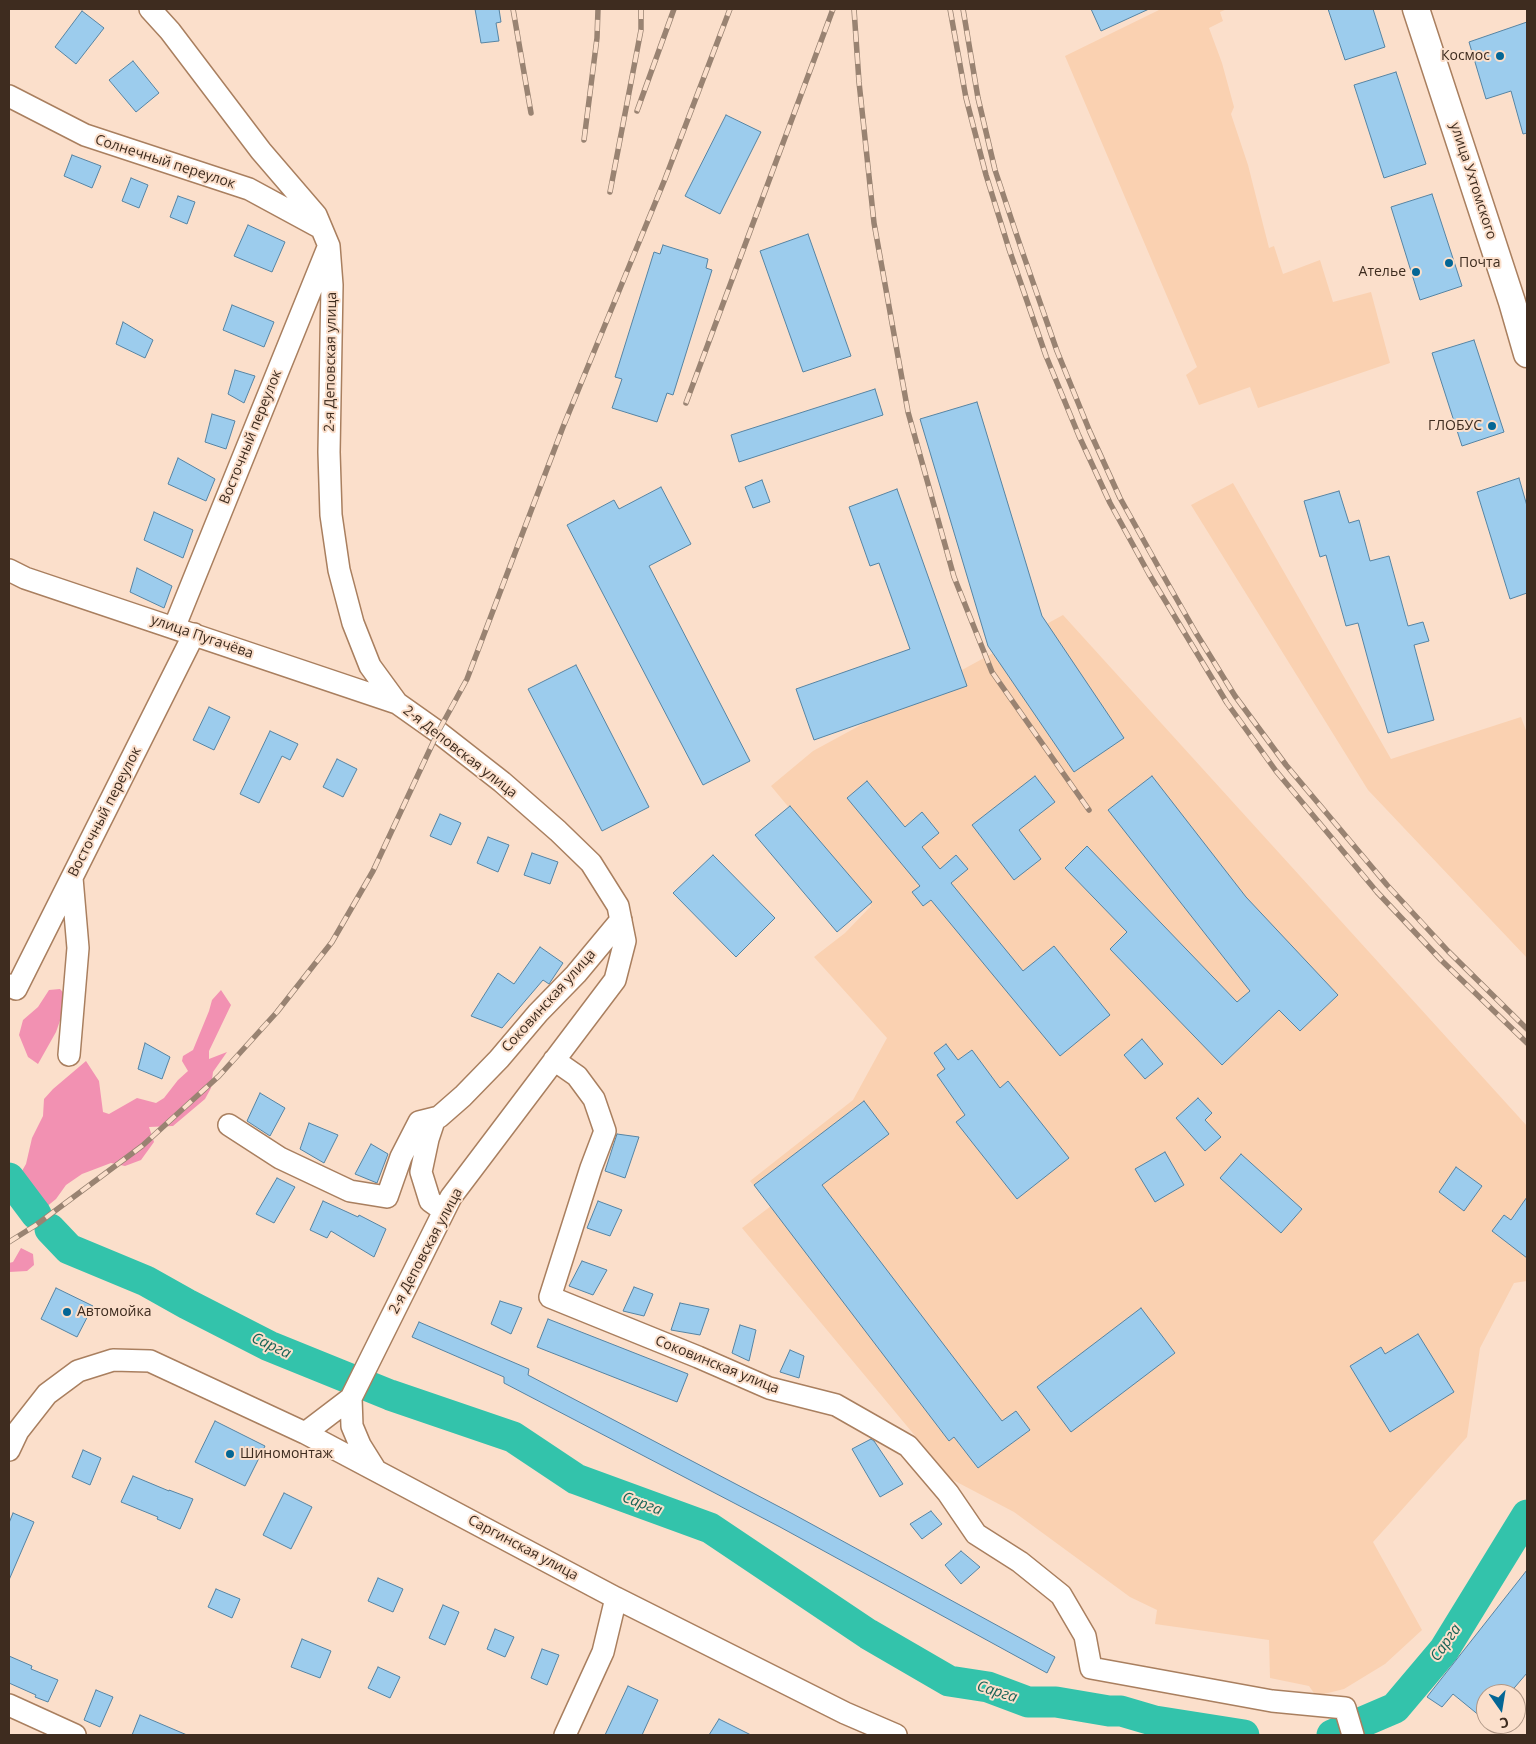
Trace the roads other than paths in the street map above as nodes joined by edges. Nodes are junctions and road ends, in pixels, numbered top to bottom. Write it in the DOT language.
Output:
graph roads {
  1 [pos="150,9"];
  2 [pos="1416,9"];
  3 [pos="9,96"];
  4 [pos="325,237"];
  5 [pos="1527,354"];
  6 [pos="9,570"];
  7 [pos="184,631"];
  8 [pos="397,703"];
  9 [pos="72,878"];
  10 [pos="621,920"];
  11 [pos="12,987"];
  12 [pos="69,1055"];
  13 [pos="554,1060"];
  14 [pos="435,1118"];
  15 [pos="229,1125"];
  16 [pos="444,1211"];
  17 [pos="351,1398"];
  18 [pos="306,1433"];
  19 [pos="9,1450"];
  20 [pos="376,1470"];
  21 [pos="616,1598"];
  22 [pos="9,1705"];
  23 [pos="75,1735"];
  24 [pos="565,1735"];
  25 [pos="896,1735"];
  26 [pos="1353,1735"];
  1 -- 4 [label="street, 2-я Деповская улица"];
  2 -- 5 [label="main road, улица Ухтомского"];
  3 -- 4 [label="street, Солнечный переулок"];
  4 -- 7 [label="street, Восточный переулок"];
  4 -- 8 [label="street, 2-я Деповская улица"];
  6 -- 7 [label="street, улица Пугачёва"];
  7 -- 8 [label="street, улица Пугачёва"];
  7 -- 9 [label="street, Восточный переулок"];
  8 -- 10 [label="street, 2-я Деповская улица"];
  9 -- 11 [label="street, Восточный переулок"];
  9 -- 12 [label="street"];
  10 -- 13 [label="street, 2-я Деповская улица"];
  10 -- 14 [label="street, Соковинская улица"];
  13 -- 16 [label="street, 2-я Деповская улица"];
  13 -- 26 [label="street, Соковинская улица"];
  14 -- 15 [label="street, Соковинская улица"];
  14 -- 16 [label="street"];
  16 -- 17 [label="street, 2-я Деповская улица"];
  17 -- 18 [label="street"];
  17 -- 20 [label="street"];
  18 -- 19 [label="street, Саргинская улица"];
  18 -- 20 [label="street, Саргинская улица"];
  20 -- 21 [label="street, Саргинская улица"];
  21 -- 24 [label="street"];
  21 -- 25 [label="street, Саргинская улица"];
  22 -- 23 [label="street"];
}
